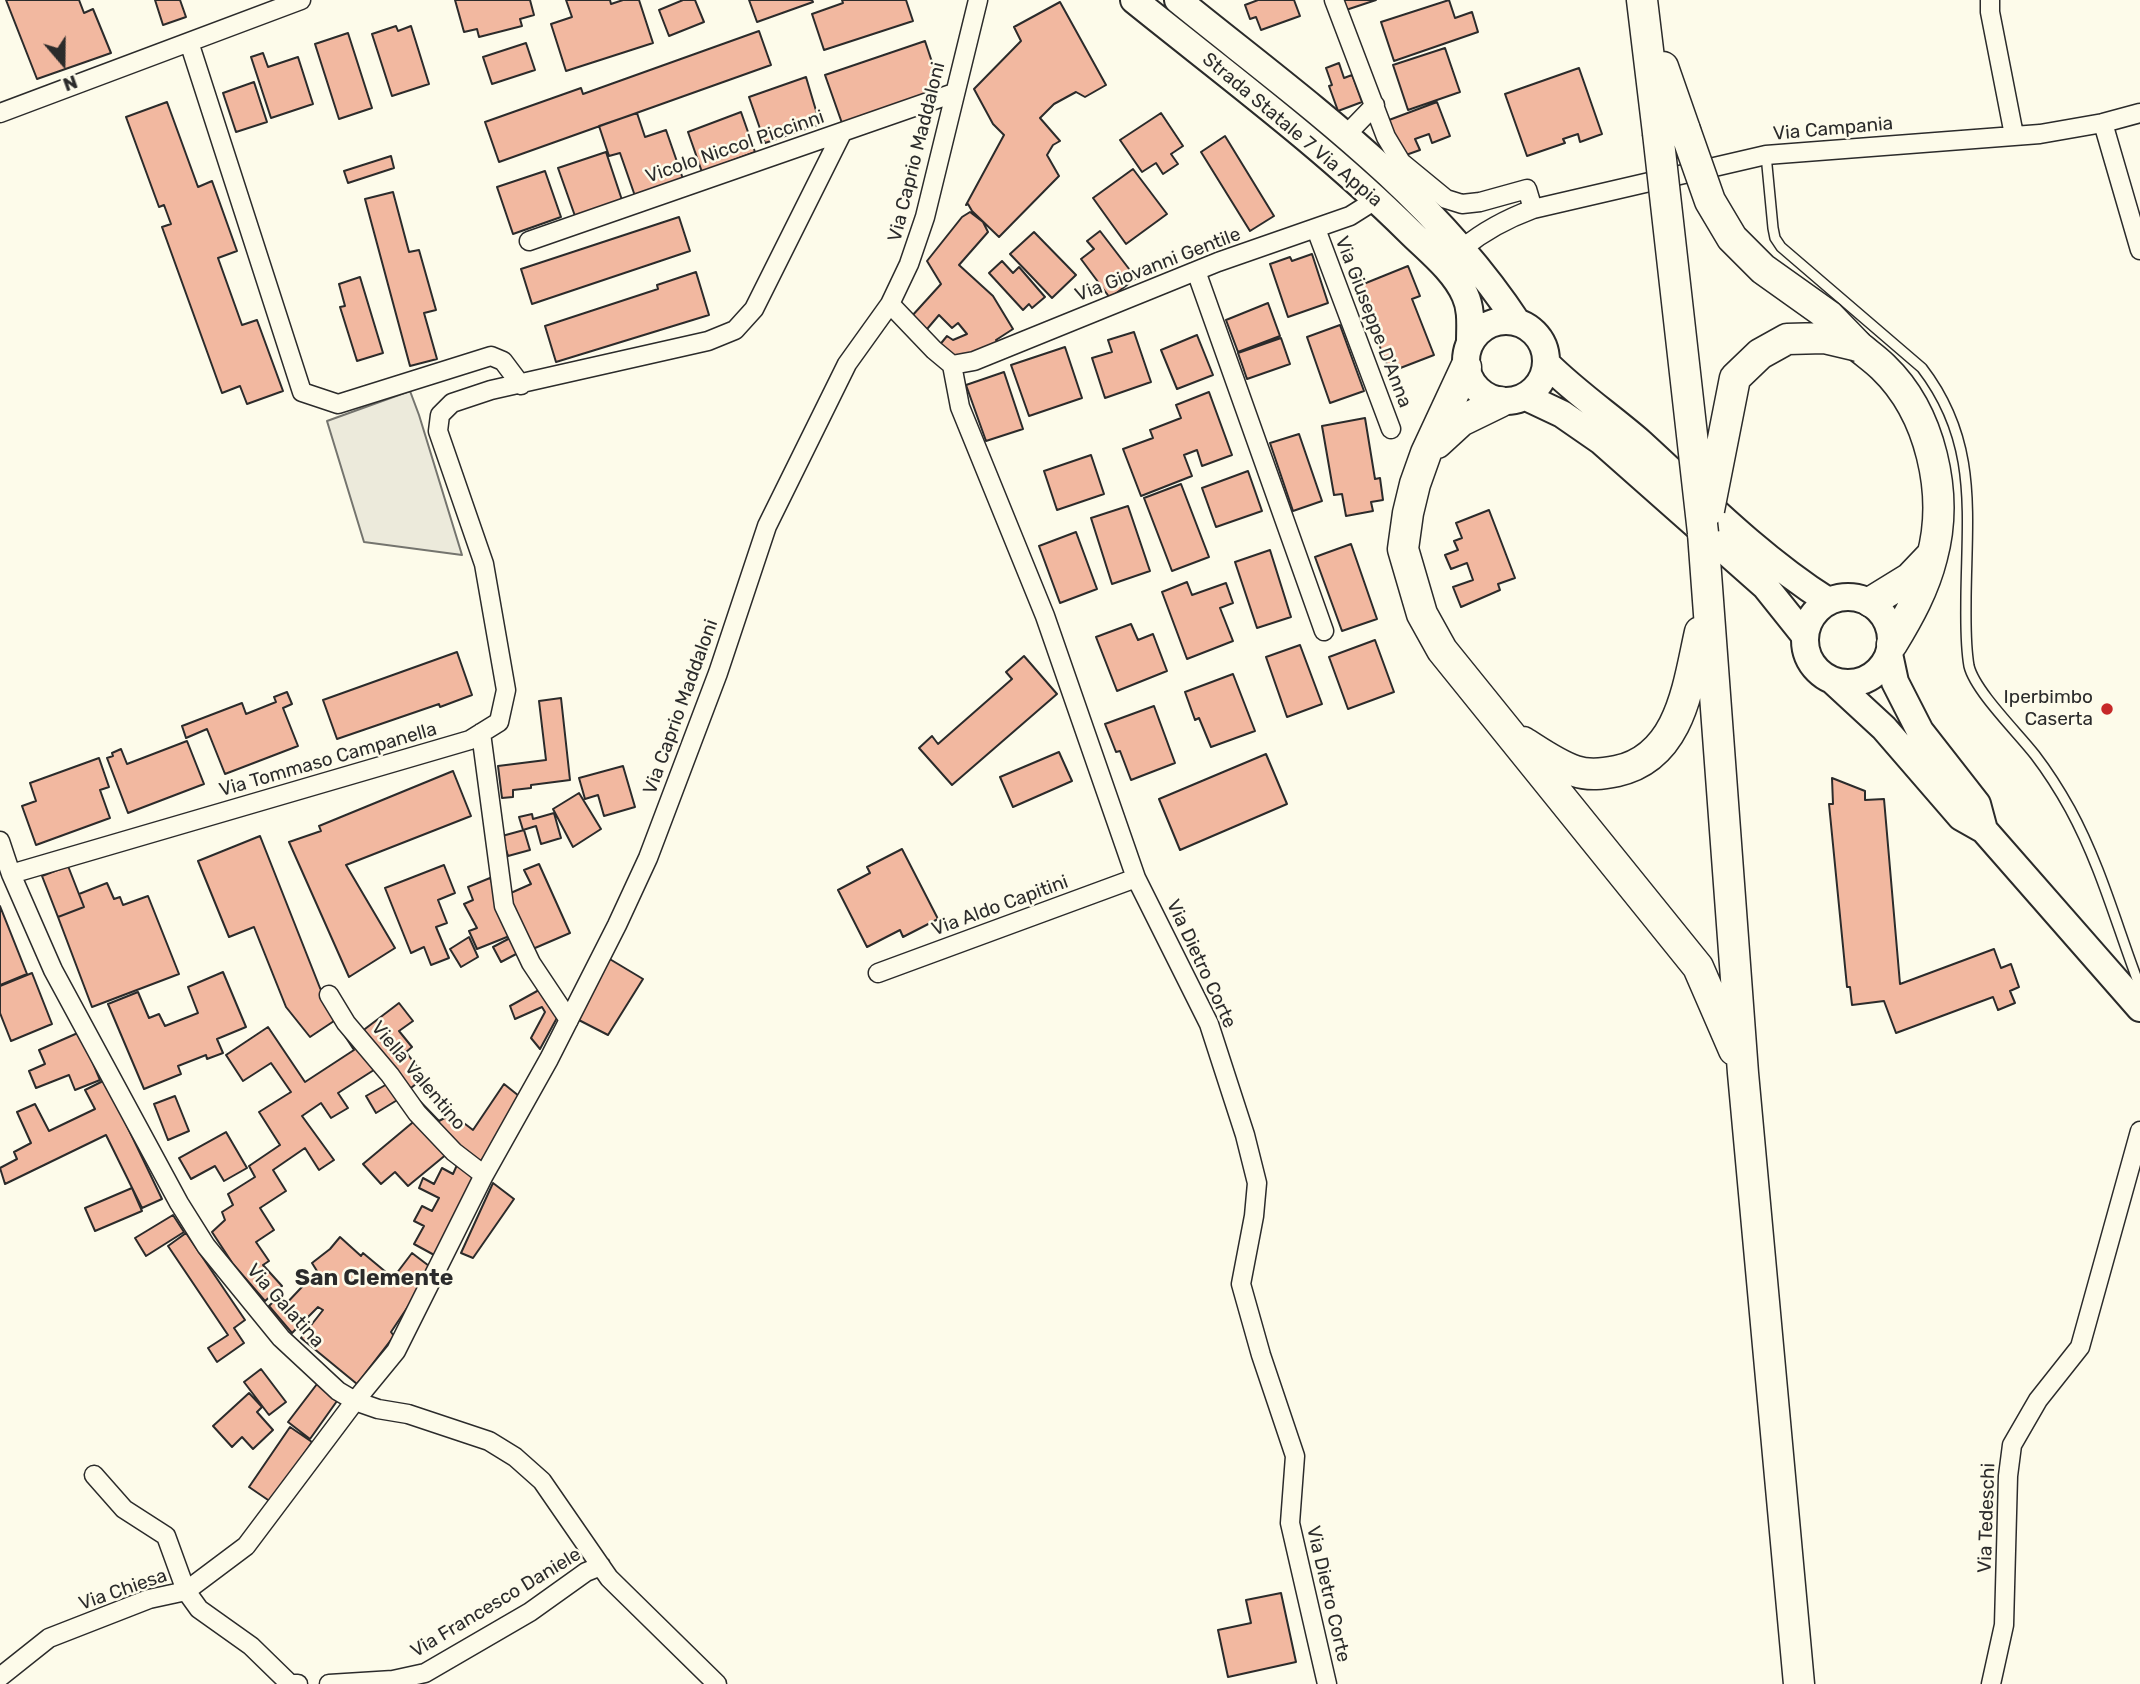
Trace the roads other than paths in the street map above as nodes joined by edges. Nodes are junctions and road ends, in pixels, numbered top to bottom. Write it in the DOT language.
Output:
graph roads {
  1 [pos="301,0"];
  2 [pos="978,0"];
  3 [pos="1134,0"];
  4 [pos="1178,0"];
  5 [pos="1334,0"];
  6 [pos="1990,0"];
  7 [pos="1644,9"];
  8 [pos="189,42"];
  9 [pos="954,93"];
  10 [pos="1375,105"];
  11 [pos="0,113"];
  12 [pos="2140,113"];
  13 [pos="2103,122"];
  14 [pos="1672,132"];
  15 [pos="842,133"];
  16 [pos="1346,135"];
  17 [pos="2014,135"];
  18 [pos="1766,155"];
  19 [pos="1377,199"];
  20 [pos="1533,209"];
  21 [pos="1316,229"];
  22 [pos="529,241"];
  23 [pos="1463,248"];
  24 [pos="2140,250"];
  25 [pos="1196,271"];
  26 [pos="890,304"];
  27 [pos="1517,322"];
  28 [pos="1858,346"];
  29 [pos="1468,355"];
  30 [pos="1547,364"];
  31 [pos="952,365"];
  32 [pos="529,383"];
  33 [pos="1513,400"];
  34 [pos="1391,429"];
  35 [pos="1426,453"];
  36 [pos="1703,533"];
  37 [pos="1933,555"];
  38 [pos="1828,601"];
  39 [pos="1871,602"];
  40 [pos="1707,603"];
  41 [pos="1324,631"];
  42 [pos="1805,636"];
  43 [pos="1890,649"];
  44 [pos="1832,680"];
  45 [pos="481,733"];
  46 [pos="1510,736"];
  47 [pos="1984,830"];
  48 [pos="0,841"];
  49 [pos="11,874"];
  50 [pos="1136,878"];
  51 [pos="878,973"];
  52 [pos="2140,987"];
  53 [pos="329,995"];
  54 [pos="2140,1008"];
  55 [pos="569,1020"];
  56 [pos="1743,1073"];
  57 [pos="2140,1131"];
  58 [pos="484,1175"];
  59 [pos="355,1401"];
  60 [pos="94,1475"];
  61 [pos="601,1566"];
  62 [pos="186,1591"];
  63 [pos="0,1677"];
  64 [pos="298,1684"];
  65 [pos="329,1684"];
  66 [pos="717,1684"];
  67 [pos="1326,1684"];
  68 [pos="1799,1684"];
  69 [pos="1991,1684"];
  1 -- 8 [label="street"];
  2 -- 9 [label="street, Via Caprio Maddaloni"];
  3 -- 19 [label="main road, Strada Statale 7 Via Appia"];
  4 -- 16 [label="main road, Strada Statale 7 Via Appia"];
  5 -- 10 [label="street"];
  6 -- 17 [label="street"];
  7 -- 14 [label="highway"];
  8 -- 11 [label="street"];
  8 -- 32 [label="street"];
  9 -- 15 [label="street, Vicolo Niccol Piccinni"];
  9 -- 26 [label="street, Via Caprio Maddaloni"];
  10 -- 16 [label="street"];
  10 -- 20 [label="street"];
  12 -- 13 [label="street, Via Campania"];
  13 -- 17 [label="street, Via Campania"];
  13 -- 24 [label="street"];
  14 -- 28 [label="highway, bridge"];
  14 -- 36 [label="highway, bridge"];
  15 -- 22 [label="street, Vicolo Niccol Piccinni"];
  15 -- 32 [label="street, Via Tommaso Campanella"];
  16 -- 23 [label="main road, Strada Statale 7 Via Appia"];
  17 -- 18 [label="street, Via Campania"];
  18 -- 20 [label="street, Via Campania"];
  18 -- 52 [label="lane"];
  19 -- 21 [label="street, Via Giovanni Gentile"];
  19 -- 29 [label="main road, Strada Statale 7 Via Appia"];
  20 -- 23 [label="street, Via Campania"];
  21 -- 25 [label="street, Via Giovanni Gentile"];
  21 -- 34 [label="street, Via Giuseppe D'Anna"];
  23 -- 27 [label="main road, Strada Statale 7 Via Appia"];
  25 -- 31 [label="street, Via Giovanni Gentile"];
  25 -- 41 [label="street"];
  26 -- 31 [label="street"];
  26 -- 55 [label="street, Via Caprio Maddaloni"];
  27 -- 29 [label="main road"];
  27 -- 30 [label="main road, Strada Statale 7 Via Appia"];
  28 -- 36 [label="highway, bridge"];
  28 -- 37 [label="highway"];
  29 -- 33 [label="main road"];
  29 -- 35 [label="highway"];
  30 -- 33 [label="main road"];
  30 -- 38 [label="main road, Strada Statale 7 Via Appia"];
  31 -- 50 [label="street, Via Dietro Corte"];
  32 -- 45 [label="street, Via Tommaso Campanella"];
  33 -- 35 [label="highway"];
  33 -- 42 [label="main road"];
  35 -- 46 [label="highway"];
  36 -- 40 [label="highway"];
  37 -- 39 [label="highway"];
  37 -- 43 [label="highway"];
  38 -- 39 [label="main road"];
  38 -- 42 [label="main road"];
  39 -- 43 [label="main road"];
  40 -- 46 [label="highway"];
  40 -- 56 [label="highway"];
  42 -- 44 [label="main road"];
  43 -- 44 [label="main road"];
  43 -- 47 [label="main road"];
  44 -- 47 [label="main road"];
  45 -- 49 [label="street, Via Tommaso Campanella"];
  45 -- 55 [label="street"];
  46 -- 56 [label="highway"];
  47 -- 54 [label="main road"];
  48 -- 49 [label="street, Via Galatina"];
  49 -- 59 [label="street, Via Galatina"];
  50 -- 51 [label="street, Via Aldo Capitini"];
  50 -- 67 [label="street, Via Dietro Corte"];
  53 -- 58 [label="street, Viella Valentino"];
  55 -- 58 [label="street, Via Caprio Maddaloni"];
  56 -- 68 [label="highway"];
  57 -- 69 [label="street, Via Tedeschi"];
  58 -- 59 [label="street, Via Caprio Maddaloni"];
  59 -- 61 [label="street, Via Galatina"];
  59 -- 62 [label="street, Via Chiesa"];
  60 -- 62 [label="street"];
  61 -- 65 [label="street, Via Francesco Daniele"];
  61 -- 66 [label="street, Via Galatina"];
  62 -- 63 [label="street, Via Chiesa"];
  62 -- 64 [label="street"];
}
